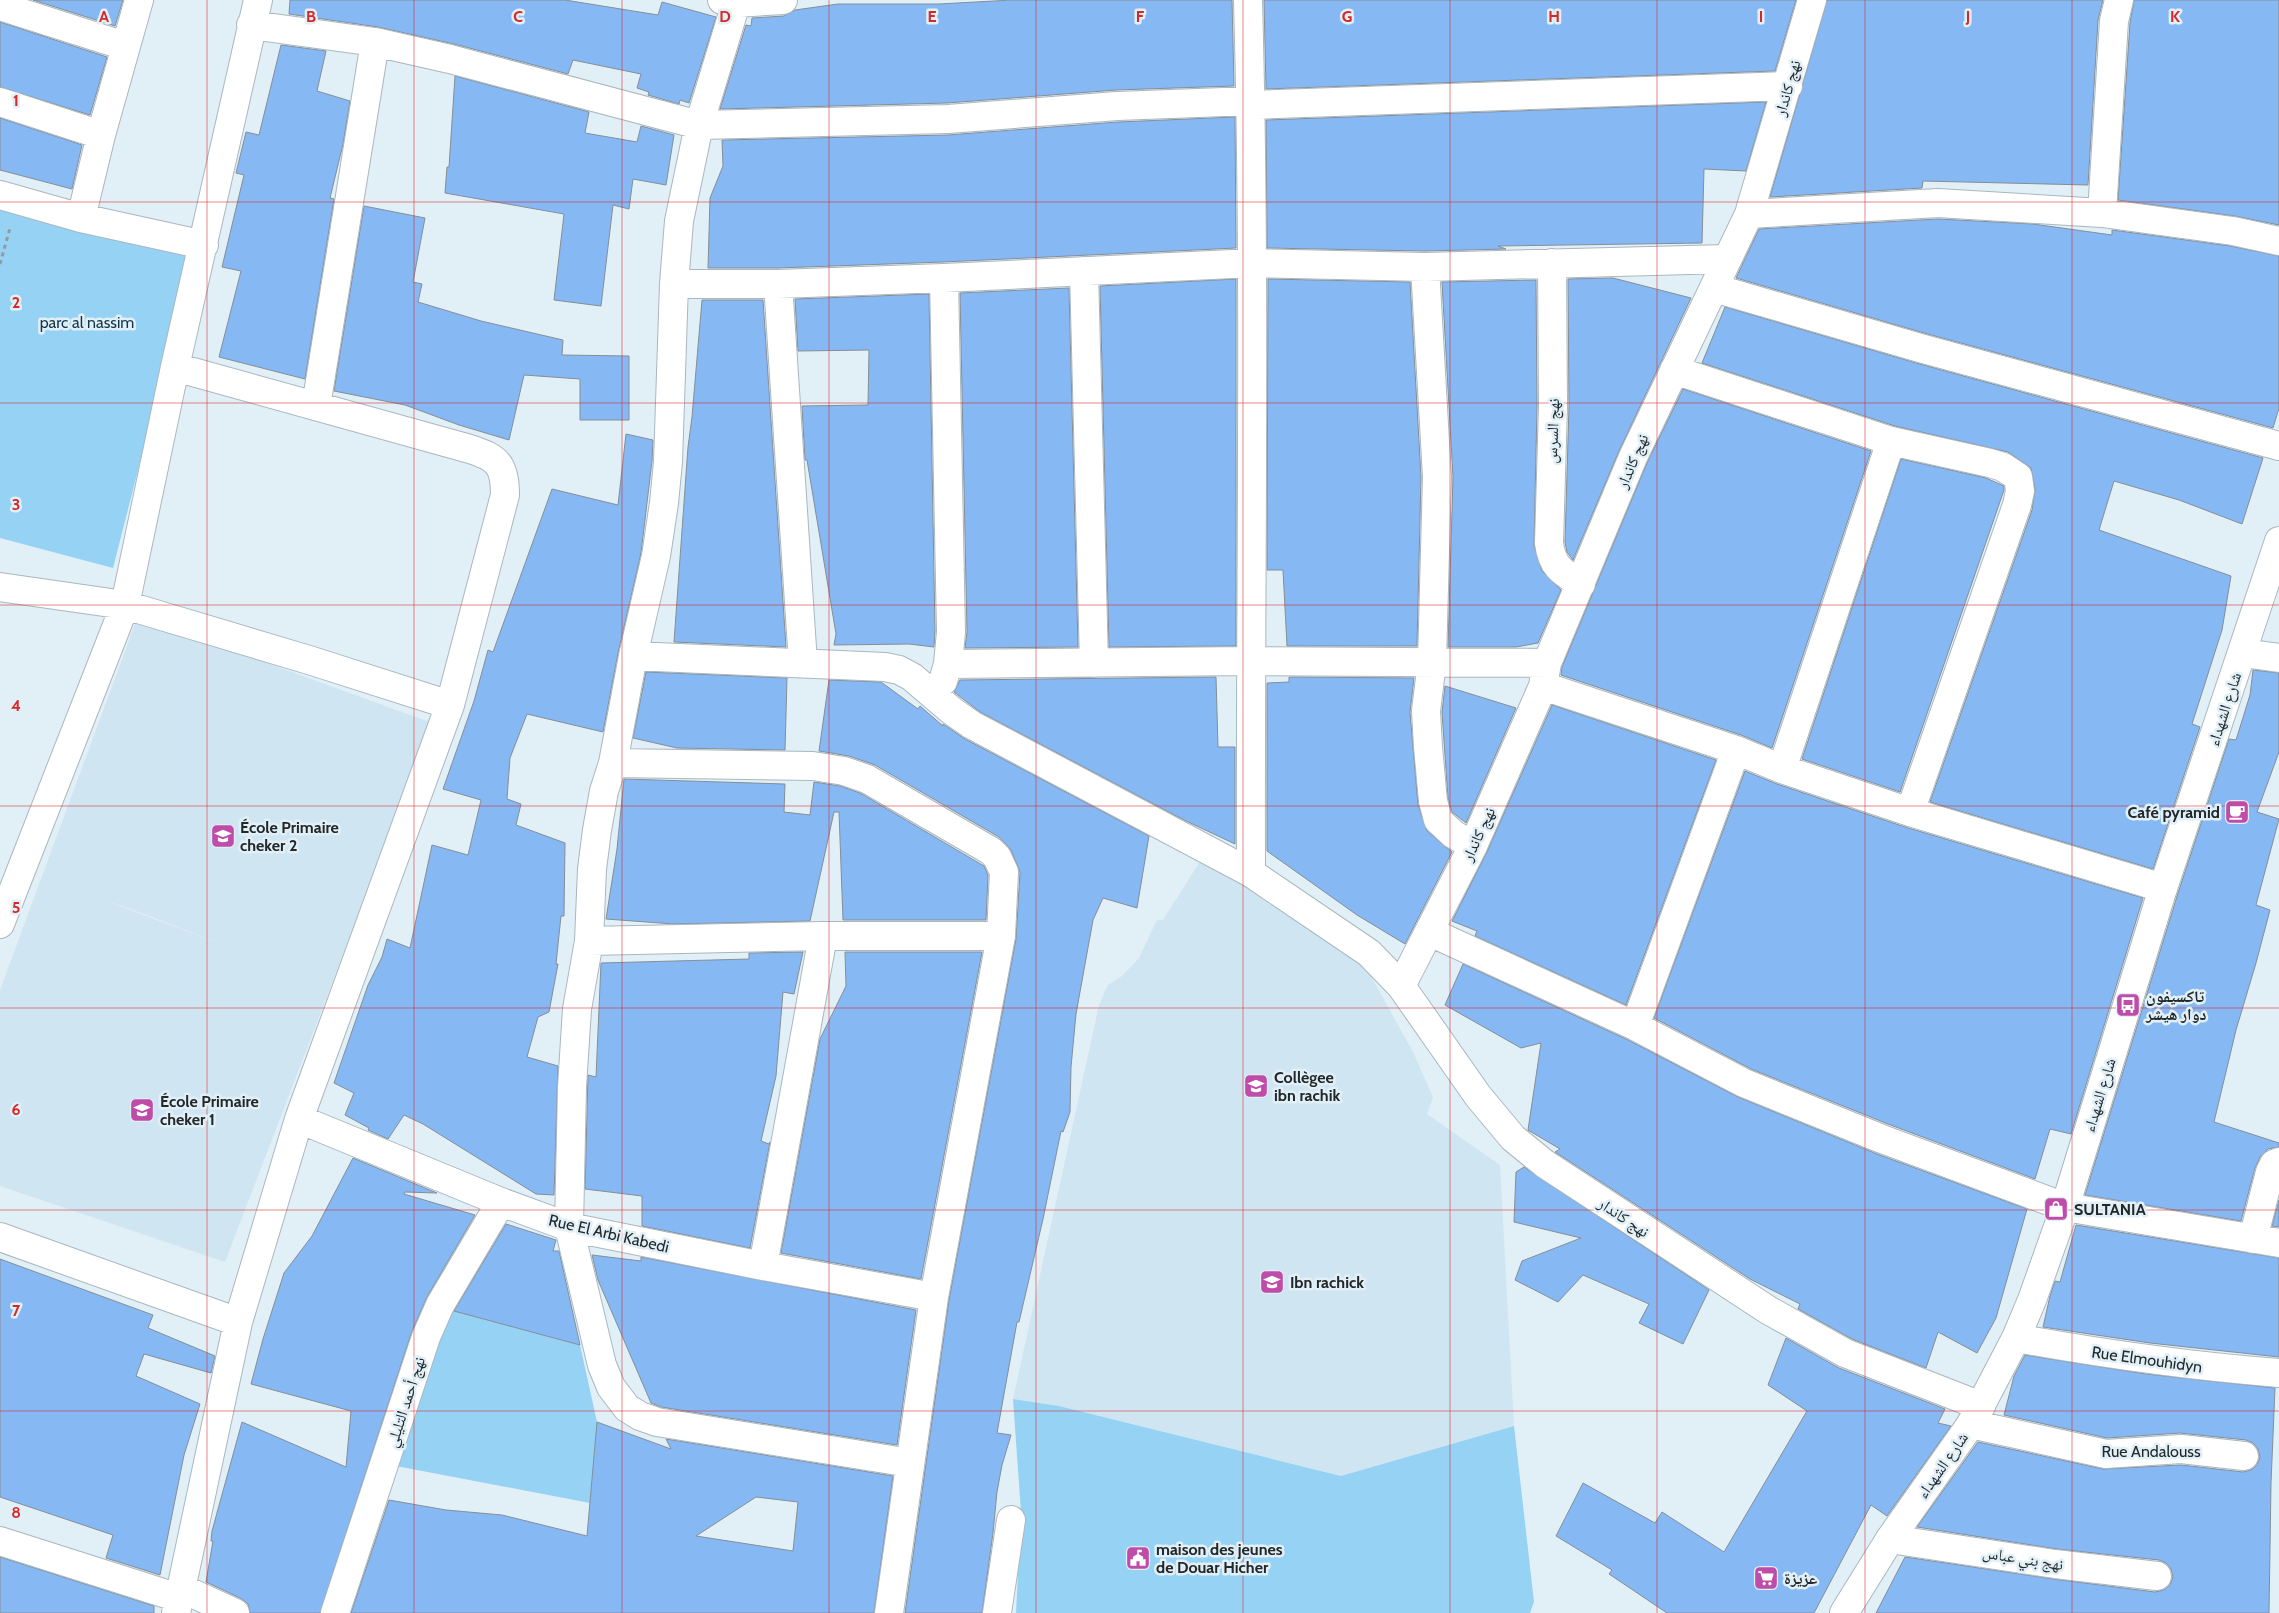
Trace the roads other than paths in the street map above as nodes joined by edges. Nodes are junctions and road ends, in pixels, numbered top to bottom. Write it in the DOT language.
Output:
graph roads {
  1 [pos="139,0"];
  2 [pos="783,0"];
  3 [pos="1248,0"];
  4 [pos="1812,0"];
  5 [pos="2119,0"];
  6 [pos="731,1"];
  7 [pos="0,6"];
  8 [pos="254,12"];
  9 [pos="375,42"];
  10 [pos="125,46"];
  11 [pos="1788,86"];
  12 [pos="0,102"];
  13 [pos="1251,103"];
  14 [pos="699,125"];
  15 [pos="101,135"];
  16 [pos="10,199"];
  17 [pos="2102,213"];
  18 [pos="1749,214"];
  19 [pos="81,218"];
  20 [pos="2279,241"];
  21 [pos="204,246"];
  22 [pos="1727,259"];
  23 [pos="1253,263"];
  24 [pos="1552,263"];
  25 [pos="1425,266"];
  26 [pos="1084,271"];
  27 [pos="944,278"];
  28 [pos="674,284"];
  29 [pos="778,284"];
  30 [pos="1714,288"];
  31 [pos="175,367"];
  32 [pos="1674,370"];
  33 [pos="316,406"];
  34 [pos="1891,441"];
  35 [pos="2279,446"];
  36 [pos="2278,550"];
  37 [pos="1581,584"];
  38 [pos="0,586"];
  39 [pos="124,605"];
  40 [pos="2243,653"];
  41 [pos="633,656"];
  42 [pos="2279,658"];
  43 [pos="1250,661"];
  44 [pos="1432,662"];
  45 [pos="803,663"];
  46 [pos="1094,663"];
  47 [pos="948,664"];
  48 [pos="1545,674"];
  49 [pos="937,697"];
  50 [pos="450,705"];
  51 [pos="1736,750"];
  52 [pos="613,763"];
  53 [pos="1782,769"];
  54 [pos="1910,812"];
  55 [pos="1473,846"];
  56 [pos="1251,873"];
  57 [pos="2163,888"];
  58 [pos="0,924"];
  59 [pos="1430,932"];
  60 [pos="823,936"];
  61 [pos="1001,936"];
  62 [pos="589,941"];
  63 [pos="1401,986"];
  64 [pos="1635,1026"];
  65 [pos="299,1119"];
  66 [pos="2279,1162"];
  67 [pos="501,1202"];
  68 [pos="2065,1207"];
  69 [pos="569,1227"];
  70 [pos="0,1237"];
  71 [pos="2266,1241"];
  72 [pos="763,1266"];
  73 [pos="934,1296"];
  74 [pos="238,1322"];
  75 [pos="2016,1338"];
  76 [pos="2279,1373"];
  77 [pos="1976,1415"];
  78 [pos="2244,1456"];
  79 [pos="910,1463"];
  80 [pos="1011,1520"];
  81 [pos="1890,1539"];
  82 [pos="0,1541"];
  83 [pos="2157,1576"];
  84 [pos="179,1600"];
  85 [pos="235,1613"];
  86 [pos="335,1613"];
  87 [pos="889,1613"];
  88 [pos="997,1613"];
  89 [pos="1844,1613"];
  1 -- 10 [label="street"];
  2 -- 6 [label="street"];
  3 -- 13 [label="street"];
  4 -- 11 [label="street, نهج كاندار"];
  5 -- 17 [label="street"];
  6 -- 14 [label="street"];
  7 -- 10 [label="street"];
  8 -- 9 [label="street"];
  8 -- 21 [label="street"];
  9 -- 14 [label="street"];
  9 -- 33 [label="street"];
  10 -- 15 [label="street"];
  11 -- 13 [label="street"];
  11 -- 18 [label="street, نهج كاندار"];
  12 -- 15 [label="street"];
  13 -- 14 [label="street"];
  13 -- 23 [label="street"];
  14 -- 28 [label="street"];
  15 -- 19 [label="street"];
  16 -- 19 [label="street"];
  17 -- 18 [label="street"];
  17 -- 20 [label="street"];
  18 -- 22 [label="street, نهج كاندار"];
  19 -- 21 [label="street"];
  21 -- 31 [label="street"];
  22 -- 24 [label="street"];
  22 -- 30 [label="street, نهج كاندار"];
  23 -- 25 [label="street"];
  23 -- 26 [label="street"];
  23 -- 43 [label="street"];
  24 -- 25 [label="street"];
  24 -- 37 [label="street, نهج السرس"];
  25 -- 44 [label="street"];
  26 -- 27 [label="street"];
  26 -- 46 [label="street"];
  27 -- 29 [label="street"];
  27 -- 47 [label="street"];
  28 -- 29 [label="street"];
  28 -- 41 [label="street"];
  29 -- 45 [label="street"];
  30 -- 32 [label="street, نهج كاندار"];
  30 -- 35 [label="street"];
  31 -- 33 [label="street"];
  31 -- 39 [label="street"];
  32 -- 34 [label="street"];
  32 -- 37 [label="street, نهج كاندار"];
  33 -- 50 [label="street"];
  34 -- 53 [label="street"];
  34 -- 54 [label="street"];
  36 -- 40 [label="street, شارع الشهداء"];
  37 -- 48 [label="street, نهج كاندار"];
  38 -- 39 [label="street"];
  39 -- 50 [label="street"];
  39 -- 58 [label="street"];
  40 -- 42 [label="street"];
  40 -- 57 [label="street, شارع الشهداء"];
  41 -- 45 [label="street"];
  41 -- 52 [label="street"];
  43 -- 44 [label="street"];
  43 -- 46 [label="street"];
  43 -- 56 [label="street"];
  44 -- 48 [label="street"];
  44 -- 55 [label="street"];
  45 -- 49 [label="street"];
  46 -- 47 [label="street"];
  47 -- 49 [label="street"];
  48 -- 51 [label="street"];
  48 -- 55 [label="street, نهج كاندار"];
  49 -- 56 [label="street"];
  50 -- 65 [label="street"];
  51 -- 53 [label="street"];
  51 -- 64 [label="street"];
  52 -- 61 [label="street"];
  52 -- 62 [label="street"];
  53 -- 54 [label="street"];
  54 -- 57 [label="street"];
  55 -- 59 [label="street, نهج كاندار"];
  56 -- 63 [label="street"];
  57 -- 68 [label="street, شارع الشهداء"];
  59 -- 63 [label="street, نهج كاندار"];
  59 -- 64 [label="street"];
  60 -- 61 [label="street"];
  60 -- 62 [label="street"];
  60 -- 72 [label="street"];
  61 -- 73 [label="street"];
  62 -- 69 [label="street"];
  63 -- 77 [label="street, نهج كاندار"];
  64 -- 68 [label="street"];
  65 -- 67 [label="street, Rue El Arbi Kabedi"];
  65 -- 74 [label="street"];
  66 -- 71 [label="street"];
  67 -- 69 [label="street, Rue El Arbi Kabedi"];
  67 -- 86 [label="street, نهج أحمد التليلي"];
  68 -- 71 [label="street"];
  68 -- 75 [label="street, شارع الشهداء"];
  69 -- 72 [label="street, Rue El Arbi Kabedi"];
  69 -- 79 [label="street"];
  70 -- 74 [label="street"];
  72 -- 73 [label="street, Rue El Arbi Kabedi"];
  73 -- 79 [label="street"];
  74 -- 84 [label="street"];
  75 -- 76 [label="street, Rue Elmouhidyn"];
  75 -- 77 [label="street, شارع الشهداء"];
  77 -- 78 [label="street, Rue Andalouss"];
  77 -- 81 [label="street, شارع الشهداء"];
  79 -- 87 [label="street"];
  80 -- 88 [label="street"];
  81 -- 83 [label="street, نهج بني عباس"];
  81 -- 89 [label="street, شارع الشهداء"];
  82 -- 84 [label="street"];
  84 -- 85 [label="street"];
}
